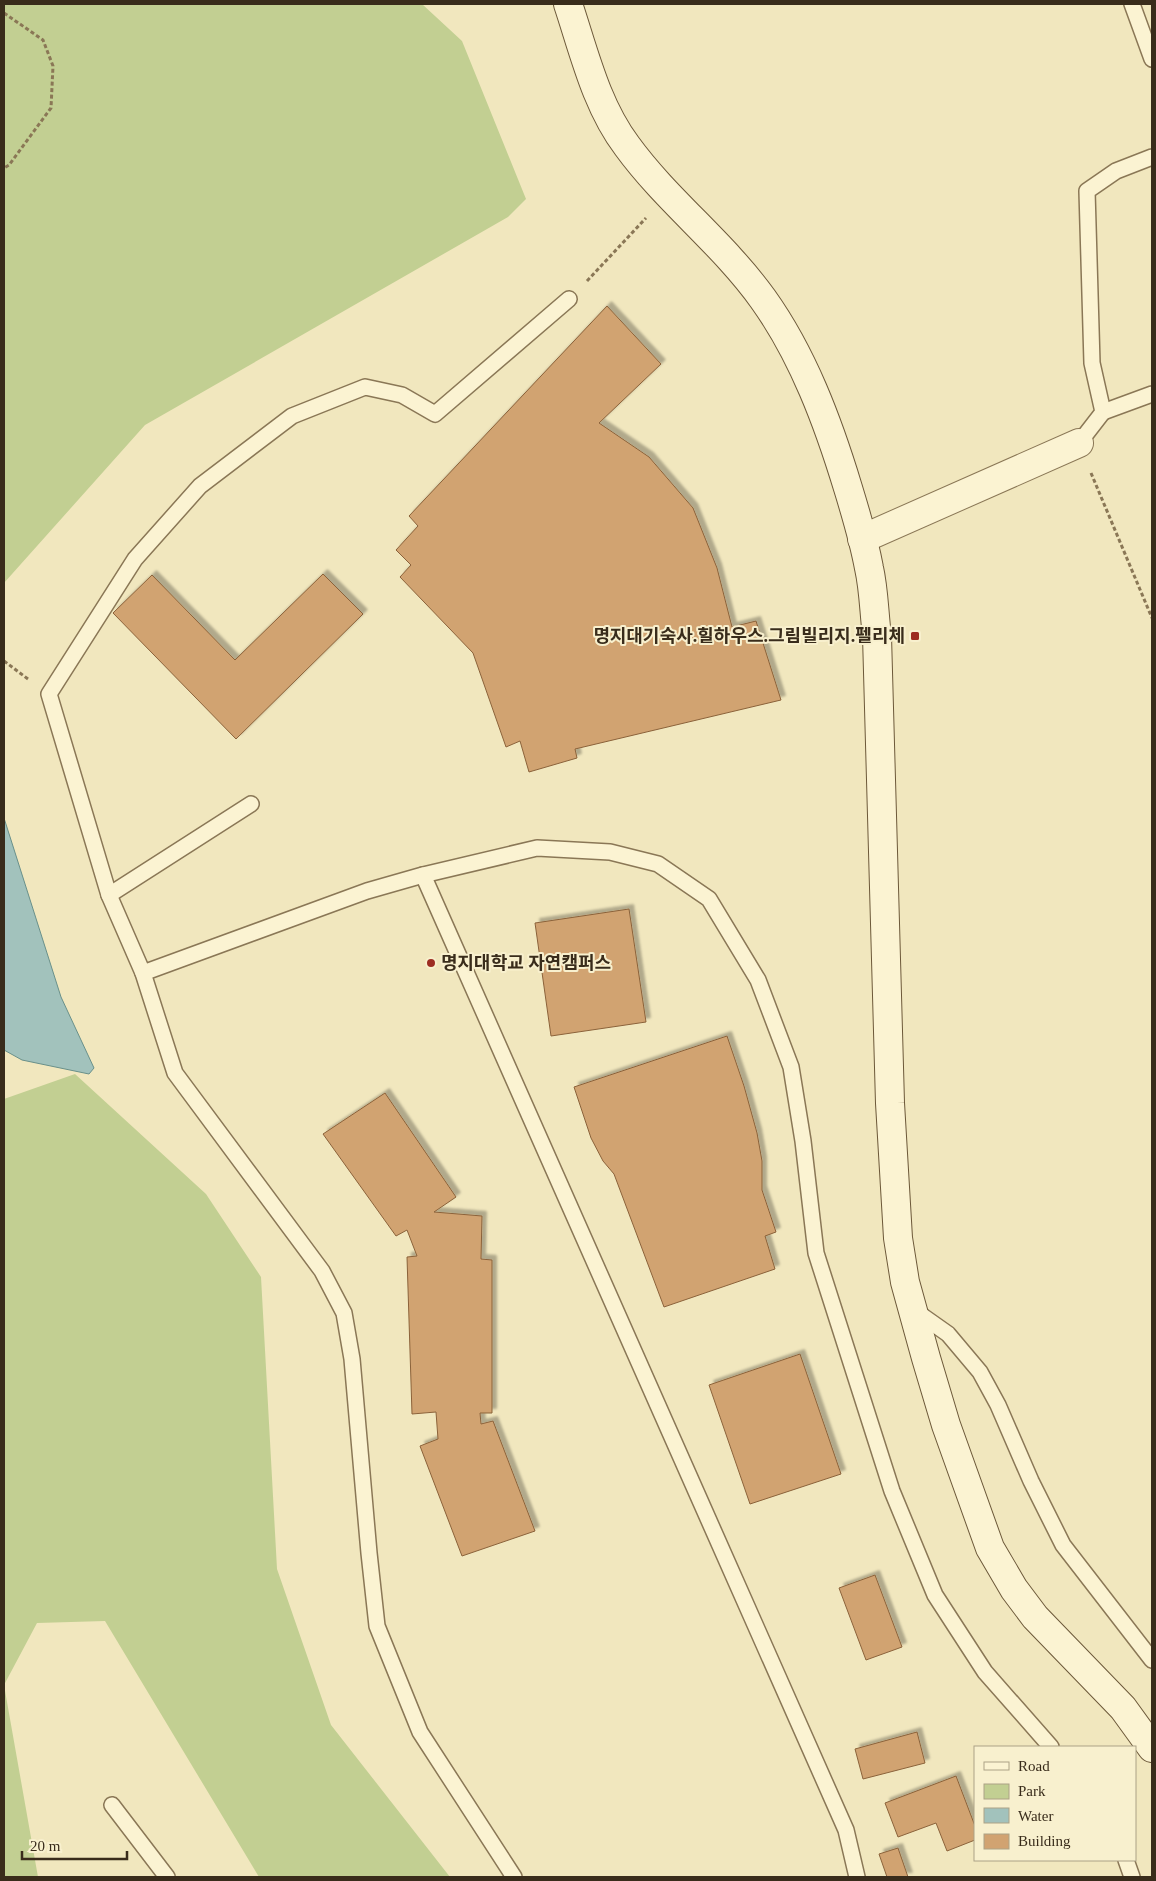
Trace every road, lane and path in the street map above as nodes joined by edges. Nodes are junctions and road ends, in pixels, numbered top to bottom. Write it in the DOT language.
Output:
graph roads {
  1 [pos="568,4"];
  2 [pos="1132,4"];
  3 [pos="4,13"];
  4 [pos="1152,59"];
  5 [pos="1152,156"];
  6 [pos="4,168"];
  7 [pos="669,194"];
  8 [pos="569,299"];
  9 [pos="1152,394"];
  10 [pos="1103,412"];
  11 [pos="1079,443"];
  12 [pos="862,539"];
  13 [pos="1152,618"];
  14 [pos="251,804"];
  15 [pos="423,875"];
  16 [pos="109,895"];
  17 [pos="143,973"];
  18 [pos="912,1309"];
  19 [pos="1152,1660"];
  20 [pos="1051,1746"];
  21 [pos="1152,1748"];
  22 [pos="112,1805"];
  23 [pos="1126,1861"];
  24 [pos="167,1877"];
  25 [pos="514,1877"];
  26 [pos="857,1877"];
  27 [pos="1132,1877"];
  1 -- 7 [label="street"];
  2 -- 4 [label="lane"];
  3 -- 6 [label="path"];
  5 -- 10 [label="lane"];
  7 -- 8 [label="path"];
  7 -- 12 [label="street"];
  8 -- 16 [label="lane"];
  9 -- 10 [label="lane"];
  10 -- 11 [label="lane"];
  11 -- 12 [label="street"];
  11 -- 13 [label="path"];
  12 -- 18 [label="street"];
  14 -- 16 [label="lane"];
  15 -- 17 [label="lane"];
  15 -- 20 [label="lane"];
  15 -- 26 [label="lane"];
  16 -- 17 [label="lane"];
  17 -- 25 [label="lane"];
  18 -- 19 [label="lane"];
  18 -- 21 [label="street"];
  22 -- 24 [label="lane"];
  23 -- 27 [label="lane"];
}
